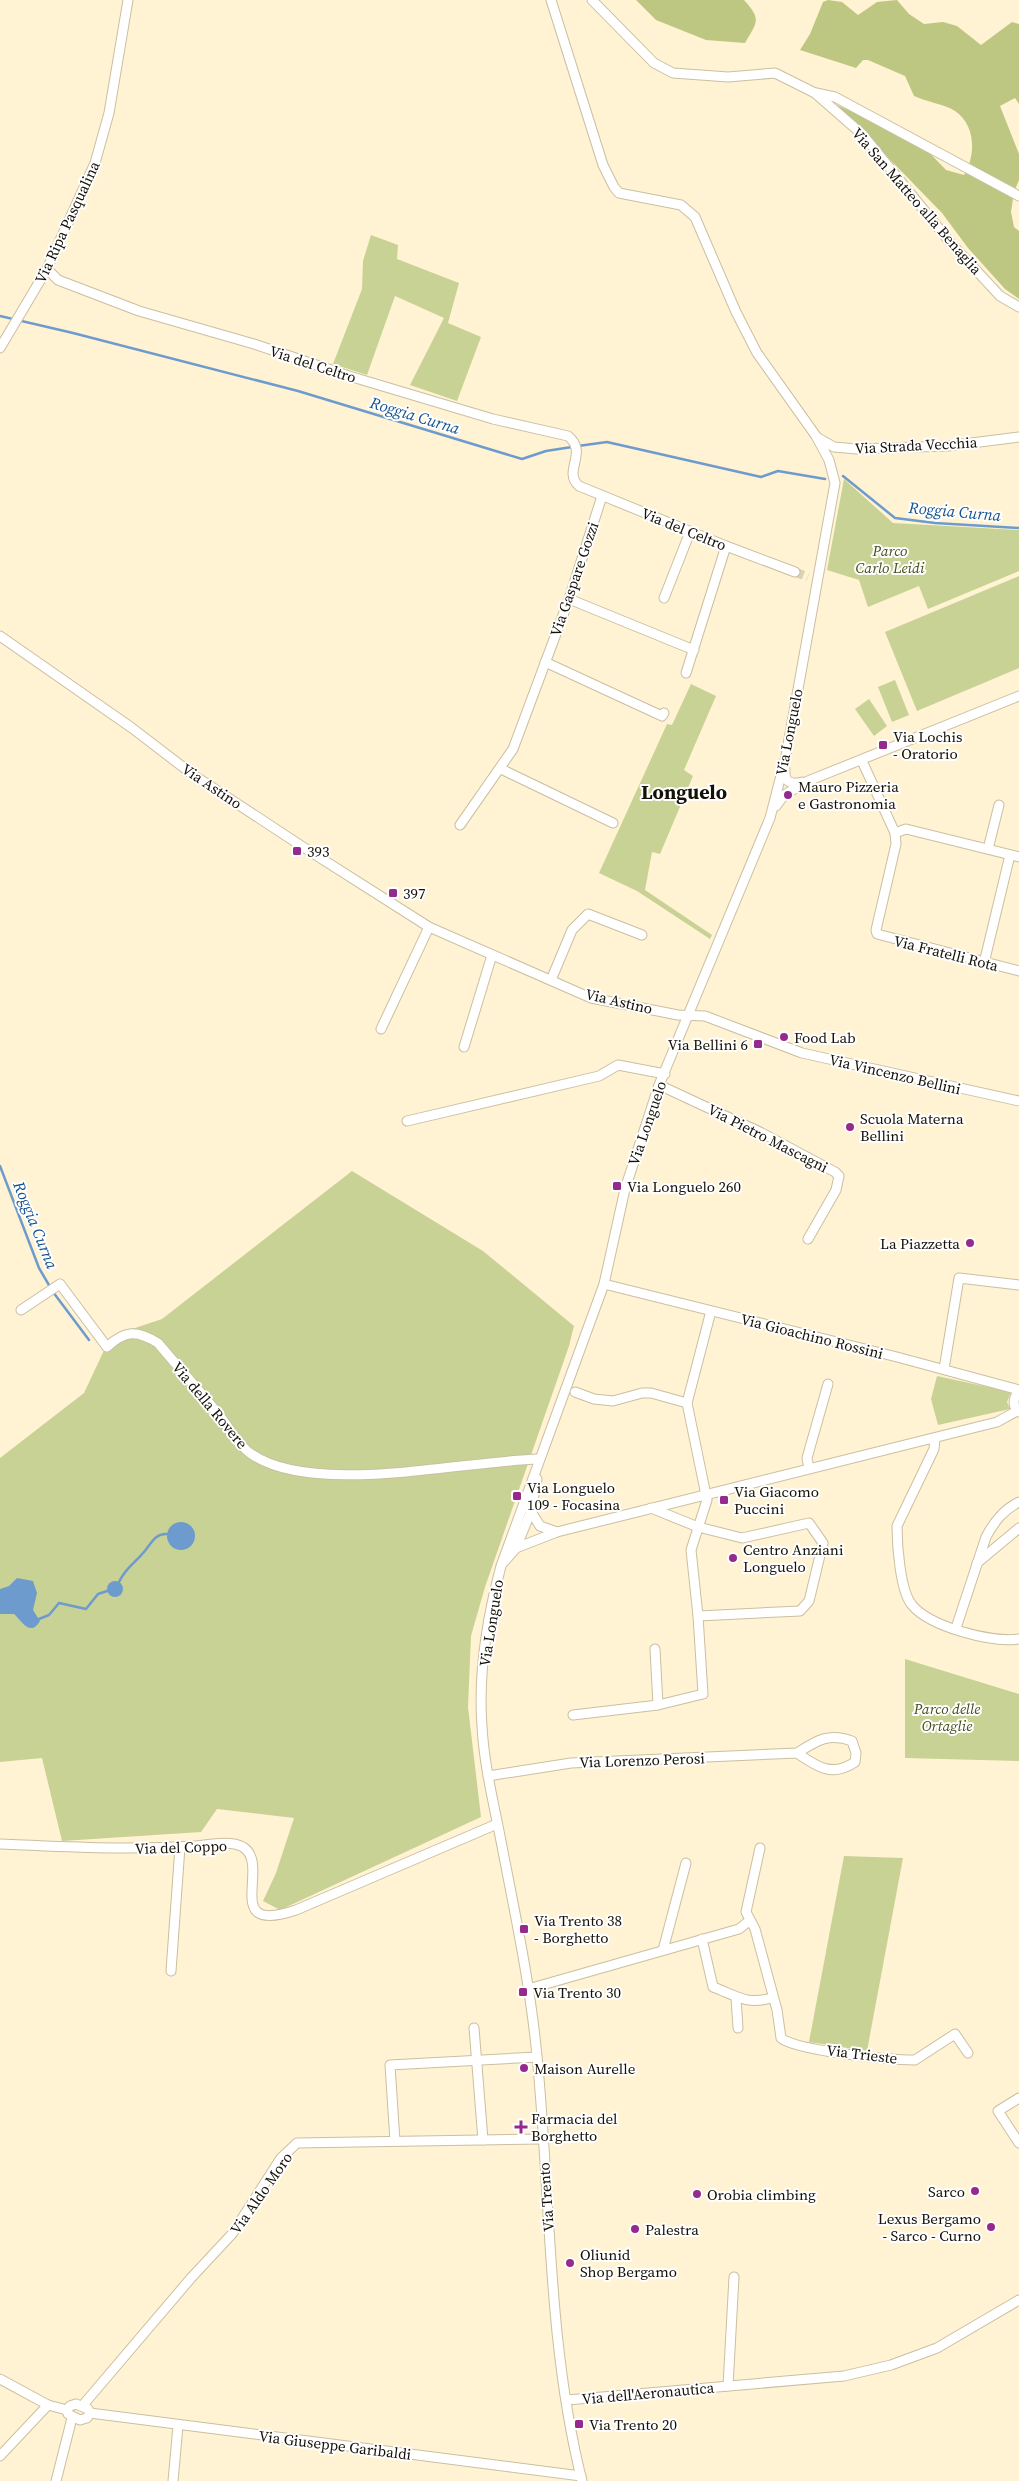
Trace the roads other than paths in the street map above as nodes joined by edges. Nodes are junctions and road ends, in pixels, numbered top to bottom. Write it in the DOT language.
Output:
graph roads {
  1 [pos="128,0"];
  2 [pos="551,0"];
  3 [pos="592,0"];
  4 [pos="815,93"];
  5 [pos="1019,196"];
  6 [pos="47,269"];
  7 [pos="1019,307"];
  8 [pos="0,348"];
  9 [pos="816,436"];
  10 [pos="1019,437"];
  11 [pos="602,496"];
  12 [pos="690,532"];
  13 [pos="726,546"];
  14 [pos="795,572"];
  15 [pos="664,598"];
  16 [pos="569,599"];
  17 [pos="0,636"];
  18 [pos="694,650"];
  19 [pos="545,662"];
  20 [pos="686,673"];
  21 [pos="1019,696"];
  22 [pos="663,715"];
  23 [pos="786,756"];
  24 [pos="862,760"];
  25 [pos="501,769"];
  26 [pos="808,781"];
  27 [pos="999,805"];
  28 [pos="770,818"];
  29 [pos="613,823"];
  30 [pos="460,826"];
  31 [pos="895,833"];
  32 [pos="988,849"];
  33 [pos="1015,856"];
  34 [pos="429,927"];
  35 [pos="642,935"];
  36 [pos="492,956"];
  37 [pos="984,963"];
  38 [pos="1019,971"];
  39 [pos="551,980"];
  40 [pos="688,1016"];
  41 [pos="380,1030"];
  42 [pos="464,1047"];
  43 [pos="664,1074"];
  44 [pos="660,1085"];
  45 [pos="1019,1101"];
  46 [pos="407,1121"];
  47 [pos="808,1239"];
  48 [pos="604,1284"];
  49 [pos="1019,1285"];
  50 [pos="21,1310"];
  51 [pos="711,1312"];
  52 [pos="944,1370"];
  53 [pos="828,1384"];
  54 [pos="1019,1391"];
  55 [pos="575,1392"];
  56 [pos="687,1403"];
  57 [pos="1018,1411"];
  58 [pos="549,1430"];
  59 [pos="935,1438"];
  60 [pos="538,1459"];
  61 [pos="809,1468"];
  62 [pos="532,1481"];
  63 [pos="706,1494"];
  64 [pos="1019,1502"];
  65 [pos="651,1508"];
  66 [pos="531,1511"];
  67 [pos="698,1527"];
  68 [pos="1019,1528"];
  69 [pos="557,1532"];
  70 [pos="516,1548"];
  71 [pos="977,1563"];
  72 [pos="500,1566"];
  73 [pos="698,1616"];
  74 [pos="956,1628"];
  75 [pos="1019,1639"];
  76 [pos="655,1649"];
  77 [pos="658,1706"];
  78 [pos="573,1716"];
  79 [pos="797,1753"];
  80 [pos="488,1776"];
  81 [pos="497,1824"];
  82 [pos="0,1844"];
  83 [pos="180,1847"];
  84 [pos="760,1848"];
  85 [pos="686,1864"];
  86 [pos="749,1921"];
  87 [pos="702,1940"];
  88 [pos="663,1950"];
  89 [pos="171,1972"];
  90 [pos="528,1989"];
  91 [pos="736,1998"];
  92 [pos="772,1998"];
  93 [pos="474,2028"];
  94 [pos="738,2028"];
  95 [pos="968,2053"];
  96 [pos="537,2057"];
  97 [pos="477,2061"];
  98 [pos="1019,2098"];
  99 [pos="542,2139"];
  100 [pos="483,2140"];
  101 [pos="395,2141"];
  102 [pos="1019,2142"];
  103 [pos="734,2277"];
  104 [pos="1019,2300"];
  105 [pos="0,2379"];
  106 [pos="728,2386"];
  107 [pos="567,2400"];
  108 [pos="48,2405"];
  109 [pos="83,2405"];
  110 [pos="90,2413"];
  111 [pos="69,2414"];
  112 [pos="178,2426"];
  113 [pos="0,2456"];
  114 [pos="581,2478"];
  115 [pos="56,2481"];
  116 [pos="173,2481"];
  1 -- 6 [label="street, Via Ripa Pasqualina"];
  2 -- 9 [label="street, Via Longuelo"];
  3 -- 4 [label="street, Via San Matteo alla Benaglia"];
  4 -- 5 [label="street, Via San Matteo alla Benaglia"];
  4 -- 7 [label="street, Via San Matteo alla Benaglia"];
  6 -- 8 [label="street, Via Ripa Pasqualina"];
  6 -- 11 [label="street, Via del Celtro"];
  9 -- 10 [label="street, Via Strada Vecchia"];
  9 -- 23 [label="street, Via Longuelo"];
  11 -- 12 [label="street, Via del Celtro"];
  11 -- 16 [label="street, Via Gaspare Gozzi"];
  12 -- 13 [label="street, Via del Celtro"];
  12 -- 15 [label="street"];
  13 -- 14 [label="street, Via del Celtro"];
  13 -- 18 [label="street"];
  16 -- 18 [label="street"];
  16 -- 19 [label="street, Via Gaspare Gozzi"];
  17 -- 34 [label="street, Via Astino"];
  18 -- 20 [label="street"];
  19 -- 22 [label="street"];
  19 -- 25 [label="street, Via Gaspare Gozzi"];
  21 -- 24 [label="street"];
  23 -- 26 [label="street"];
  23 -- 28 [label="street, Via Longuelo"];
  24 -- 26 [label="street"];
  24 -- 31 [label="street, Via Fratelli Rota"];
  25 -- 29 [label="street"];
  25 -- 30 [label="street, Via Gaspare Gozzi"];
  26 -- 28 [label="street"];
  27 -- 32 [label="street"];
  28 -- 40 [label="street, Via Longuelo"];
  31 -- 32 [label="street"];
  31 -- 37 [label="street, Via Fratelli Rota"];
  32 -- 33 [label="street"];
  33 -- 37 [label="street"];
  34 -- 36 [label="street, Via Astino"];
  34 -- 41 [label="street"];
  35 -- 39 [label="street"];
  36 -- 39 [label="street, Via Astino"];
  36 -- 42 [label="street"];
  37 -- 38 [label="street, Via Fratelli Rota"];
  39 -- 40 [label="street, Via Astino"];
  40 -- 43 [label="street, Via Longuelo"];
  40 -- 45 [label="street, Via Vincenzo Bellini"];
  43 -- 44 [label="street, Via Longuelo"];
  43 -- 46 [label="street, Via Longuelo"];
  44 -- 47 [label="street, Via Pietro Mascagni"];
  44 -- 48 [label="street, Via Longuelo"];
  48 -- 51 [label="street, Via Gioachino Rossini"];
  48 -- 58 [label="street, Via Longuelo"];
  49 -- 52 [label="street"];
  50 -- 60 [label="street, Via della Rovere"];
  51 -- 52 [label="street, Via Gioachino Rossini"];
  51 -- 56 [label="street"];
  52 -- 54 [label="street, Via Gioachino Rossini"];
  53 -- 61 [label="street"];
  54 -- 57 [label="street"];
  55 -- 56 [label="street"];
  56 -- 63 [label="street"];
  57 -- 59 [label="street"];
  58 -- 60 [label="street, Via Longuelo"];
  58 -- 66 [label="street, Via Longuelo"];
  59 -- 61 [label="street"];
  59 -- 74 [label="street"];
  60 -- 62 [label="street, Via Longuelo"];
  61 -- 63 [label="street"];
  62 -- 66 [label="street"];
  62 -- 72 [label="street, Via Longuelo"];
  63 -- 65 [label="street"];
  63 -- 67 [label="street"];
  64 -- 71 [label="street"];
  65 -- 67 [label="street"];
  65 -- 69 [label="street"];
  66 -- 69 [label="street"];
  66 -- 70 [label="street, Via Longuelo"];
  67 -- 73 [label="street"];
  67 -- 73 [label="street"];
  68 -- 71 [label="street"];
  69 -- 70 [label="street"];
  70 -- 72 [label="street"];
  71 -- 74 [label="street"];
  72 -- 80 [label="street, Via Longuelo"];
  73 -- 77 [label="street"];
  74 -- 75 [label="street"];
  76 -- 77 [label="street"];
  77 -- 78 [label="street"];
  79 -- 79 [label="street, Via Lorenzo Perosi"];
  79 -- 80 [label="street, Via Lorenzo Perosi"];
  80 -- 81 [label="street, Via Longuelo"];
  81 -- 83 [label="street, Via del Coppo"];
  81 -- 90 [label="street, Via Trento"];
  82 -- 83 [label="street, Via del Coppo"];
  83 -- 89 [label="street"];
  84 -- 86 [label="street, Via Trieste"];
  85 -- 88 [label="street"];
  86 -- 87 [label="street"];
  86 -- 92 [label="street, Via Trieste"];
  87 -- 88 [label="street"];
  87 -- 91 [label="street"];
  88 -- 90 [label="street"];
  90 -- 96 [label="street, Via Trento"];
  91 -- 92 [label="street"];
  91 -- 94 [label="street"];
  92 -- 95 [label="street, Via Trieste"];
  93 -- 97 [label="street"];
  96 -- 97 [label="street"];
  96 -- 99 [label="street, Via Trento"];
  97 -- 100 [label="street"];
  97 -- 101 [label="street"];
  98 -- 102 [label="street"];
  99 -- 100 [label="street, Via Aldo Moro"];
  99 -- 107 [label="street, Via Trento"];
  100 -- 101 [label="street, Via Aldo Moro"];
  101 -- 109 [label="street, Via Aldo Moro"];
  103 -- 106 [label="street, Via dell'Aeronautica"];
  104 -- 106 [label="street, Via dell'Aeronautica"];
  105 -- 108 [label="street"];
  106 -- 107 [label="street, Via dell'Aeronautica"];
  107 -- 114 [label="street, Via Trento"];
  108 -- 111 [label="street"];
  108 -- 113 [label="street"];
  109 -- 110 [label="street"];
  109 -- 111 [label="street"];
  110 -- 111 [label="street"];
  110 -- 112 [label="street, Via Giuseppe Garibaldi"];
  111 -- 115 [label="street"];
  112 -- 114 [label="street, Via Giuseppe Garibaldi"];
  112 -- 116 [label="street"];
}
